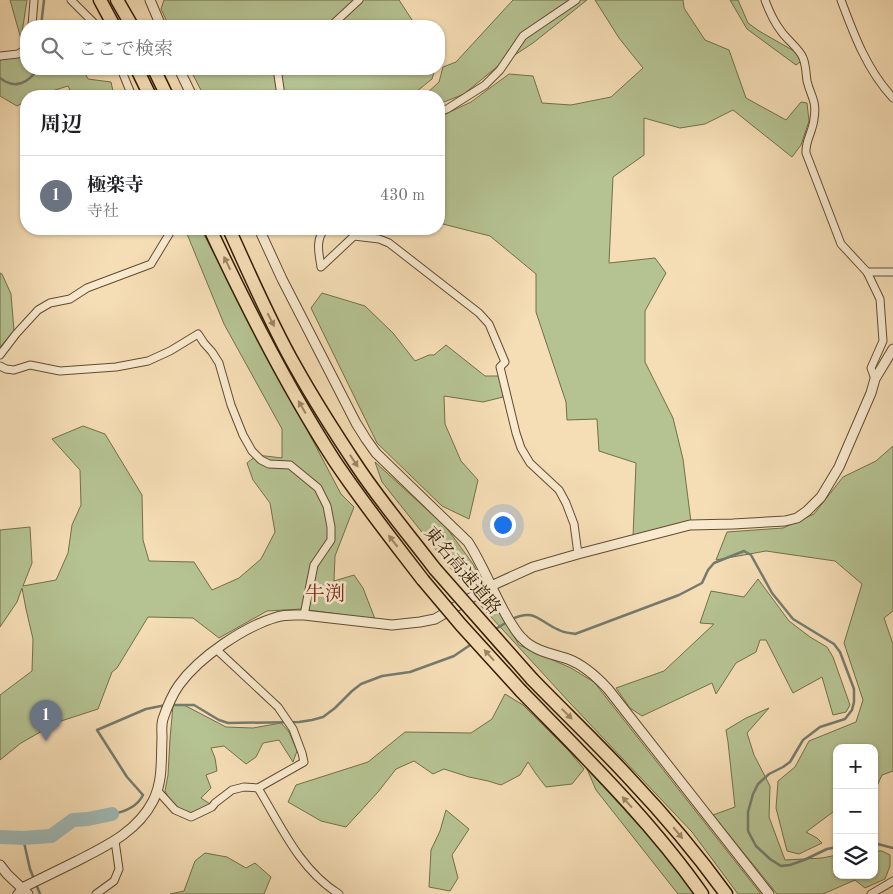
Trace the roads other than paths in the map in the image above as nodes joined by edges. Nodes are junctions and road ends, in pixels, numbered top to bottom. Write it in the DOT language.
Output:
graph roads {
  1 [pos="34,0"];
  2 [pos="71,0"];
  3 [pos="100,0"];
  4 [pos="117,0"];
  5 [pos="150,0"];
  6 [pos="359,0"];
  7 [pos="576,0"];
  8 [pos="765,0"];
  9 [pos="841,0"];
  10 [pos="32,20"];
  11 [pos="91,20"];
  12 [pos="111,20"];
  13 [pos="129,20"];
  14 [pos="158,20"];
  15 [pos="337,20"];
  16 [pos="20,53"];
  17 [pos="0,56"];
  18 [pos="123,75"];
  19 [pos="140,75"];
  20 [pos="157,75"];
  21 [pos="182,75"];
  22 [pos="278,75"];
  23 [pos="130,90"];
  24 [pos="147,90"];
  25 [pos="164,90"];
  26 [pos="189,90"];
  27 [pos="281,90"];
  28 [pos="893,98"];
  29 [pos="445,110"];
  30 [pos="169,235"];
  31 [pos="213,235"];
  32 [pos="231,235"];
  33 [pos="262,235"];
  34 [pos="322,235"];
  35 [pos="867,272"];
  36 [pos="893,272"];
  37 [pos="893,349"];
  38 [pos="0,355"];
  39 [pos="0,366"];
  40 [pos="875,380"];
  41 [pos="578,554"];
  42 [pos="491,586"];
  43 [pos="304,615"];
  44 [pos="217,650"];
  45 [pos="258,788"];
  46 [pos="157,790"];
  47 [pos="115,841"];
  48 [pos="0,865"];
  49 [pos="893,881"];
  50 [pos="22,892"];
  51 [pos="96,894"];
  52 [pos="339,894"];
  53 [pos="702,894"];
  54 [pos="726,894"];
  55 [pos="769,894"];
  56 [pos="871,894"];
  1 -- 10 [label="street"];
  2 -- 11 [label="street"];
  3 -- 12 [label="highway"];
  4 -- 13 [label="highway"];
  5 -- 14 [label="street"];
  6 -- 15 [label="street"];
  7 -- 29 [label="street"];
  8 -- 35 [label="street"];
  9 -- 28 [label="street"];
  16 -- 17 [label="street"];
  18 -- 23 [label="street"];
  19 -- 24 [label="highway"];
  20 -- 25 [label="highway"];
  21 -- 26 [label="street"];
  22 -- 27 [label="street"];
  30 -- 38 [label="street"];
  53 -- 31 [label="highway, 東名高速道路, one-way, bridge"];
  32 -- 54 [label="highway, 東名高速道路, one-way, bridge"];
  33 -- 42 [label="street"];
  34 -- 41 [label="street"];
  35 -- 36 [label="street"];
  35 -- 40 [label="street"];
  37 -- 40 [label="street"];
  39 -- 43 [label="street"];
  40 -- 41 [label="street"];
  41 -- 42 [label="street"];
  42 -- 43 [label="street"];
  42 -- 55 [label="street"];
  43 -- 44 [label="street"];
  44 -- 45 [label="street"];
  44 -- 46 [label="street"];
  45 -- 46 [label="street"];
  45 -- 52 [label="street"];
  46 -- 47 [label="street"];
  47 -- 50 [label="street"];
  47 -- 51 [label="street"];
  48 -- 50 [label="street"];
  49 -- 56 [label="street"];
}
